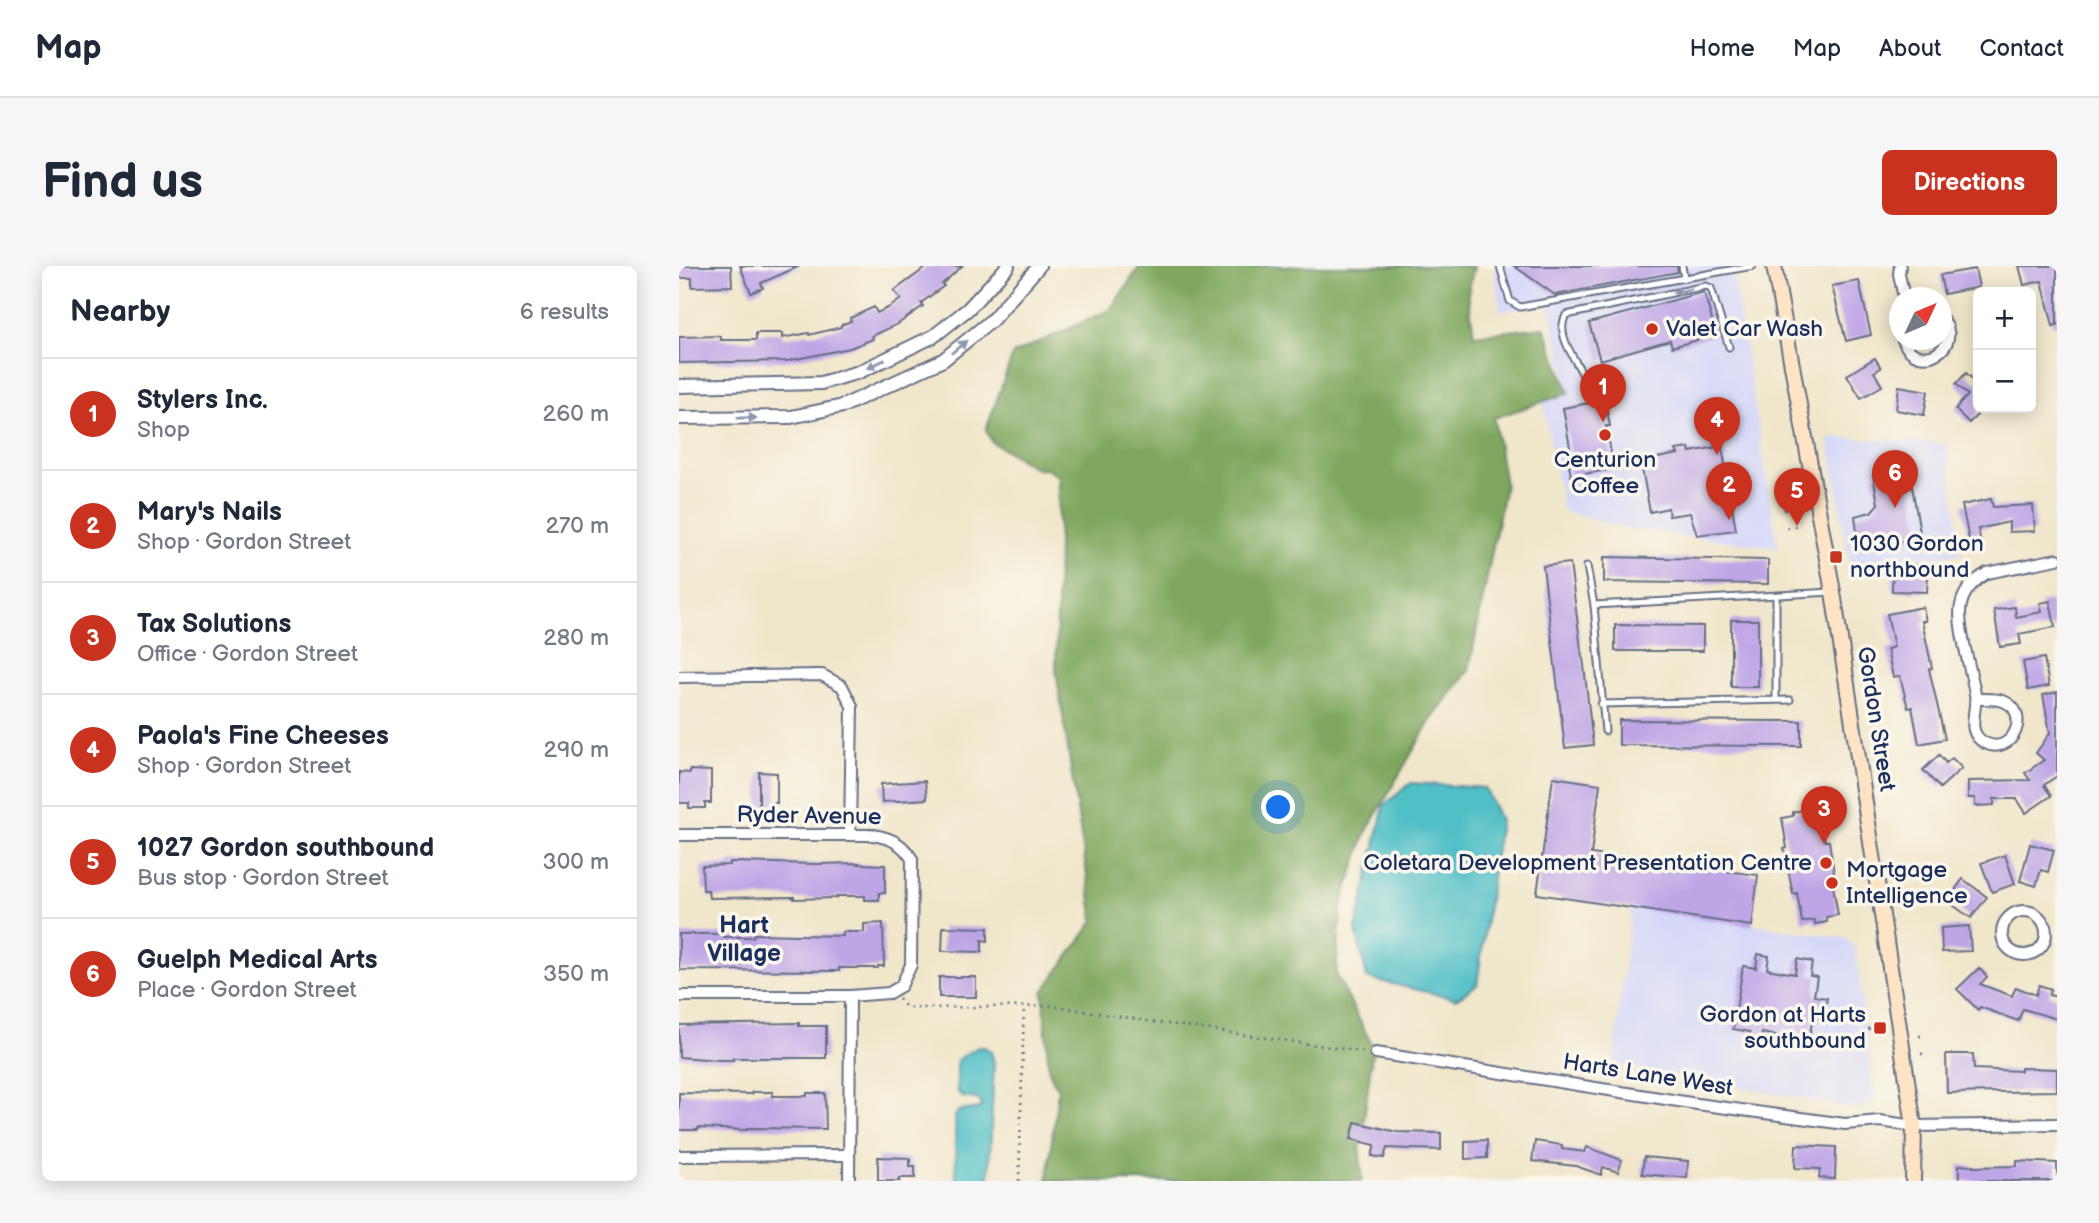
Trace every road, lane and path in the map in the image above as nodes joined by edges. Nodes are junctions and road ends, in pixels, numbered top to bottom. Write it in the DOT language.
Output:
graph roads {
  1 [pos="1008,266"];
  2 [pos="1039,266"];
  3 [pos="1500,266"];
  4 [pos="1682,266"];
  5 [pos="1753,266"];
  6 [pos="1774,266"];
  7 [pos="1900,266"];
  8 [pos="1684,278"];
  9 [pos="1902,287"];
  10 [pos="1729,347"];
  11 [pos="1909,350"];
  12 [pos="1943,350"];
  13 [pos="1583,375"];
  14 [pos="679,386"];
  15 [pos="679,418"];
  16 [pos="1794,508"];
  17 [pos="1784,510"];
  18 [pos="1797,526"];
  19 [pos="1787,528"];
  20 [pos="2057,559"];
  21 [pos="1587,566"];
  22 [pos="1833,592"];
  23 [pos="1776,596"];
  24 [pos="1594,605"];
  25 [pos="679,677"];
  26 [pos="1776,699"];
  27 [pos="1976,699"];
  28 [pos="1790,700"];
  29 [pos="1601,704"];
  30 [pos="1605,731"];
  31 [pos="679,835"];
  32 [pos="850,835"];
  33 [pos="2045,941"];
  34 [pos="2057,946"];
  35 [pos="894,990"];
  36 [pos="679,996"];
  37 [pos="850,996"];
  38 [pos="1024,1006"];
  39 [pos="1868,1028"];
  40 [pos="1880,1028"];
  41 [pos="1919,1036"];
  42 [pos="1924,1036"];
  43 [pos="1376,1053"];
  44 [pos="1921,1054"];
  45 [pos="1926,1054"];
  46 [pos="2057,1124"];
  47 [pos="1914,1126"];
  48 [pos="849,1155"];
  49 [pos="679,1156"];
  50 [pos="849,1181"];
  51 [pos="1019,1181"];
  52 [pos="1913,1181"];
  1 -- 14 [label="street, one-way"];
  15 -- 2 [label="street, one-way"];
  3 -- 8 [label="lane"];
  4 -- 8 [label="lane"];
  5 -- 8 [label="lane"];
  6 -- 22 [label="main road, Gordon Street"];
  7 -- 9 [label="street"];
  10 -- 13 [label="lane, one-way"];
  11 -- 12 [label="street"];
  16 -- 17 [label="path"];
  18 -- 19 [label="path"];
  20 -- 27 [label="street"];
  21 -- 24 [label="lane"];
  22 -- 23 [label="lane"];
  22 -- 47 [label="main road, Gordon Street"];
  23 -- 24 [label="lane"];
  23 -- 26 [label="lane"];
  24 -- 29 [label="lane"];
  25 -- 32 [label="street"];
  26 -- 28 [label="lane"];
  26 -- 29 [label="lane"];
  27 -- 27 [label="street"];
  29 -- 30 [label="lane"];
  31 -- 32 [label="street, Ryder Avenue"];
  32 -- 35 [label="street, Ryder Avenue"];
  33 -- 33 [label="street"];
  33 -- 34 [label="street"];
  35 -- 37 [label="street"];
  35 -- 38 [label="path"];
  36 -- 37 [label="street"];
  37 -- 48 [label="street"];
  38 -- 43 [label="path"];
  38 -- 51 [label="path"];
  39 -- 40 [label="path"];
  41 -- 42 [label="path"];
  43 -- 47 [label="street, Harts Lane West"];
  44 -- 45 [label="path"];
  46 -- 47 [label="street, Harts Lane West"];
  47 -- 52 [label="main road, Gordon Street"];
  48 -- 49 [label="street"];
  48 -- 50 [label="street"];
}
